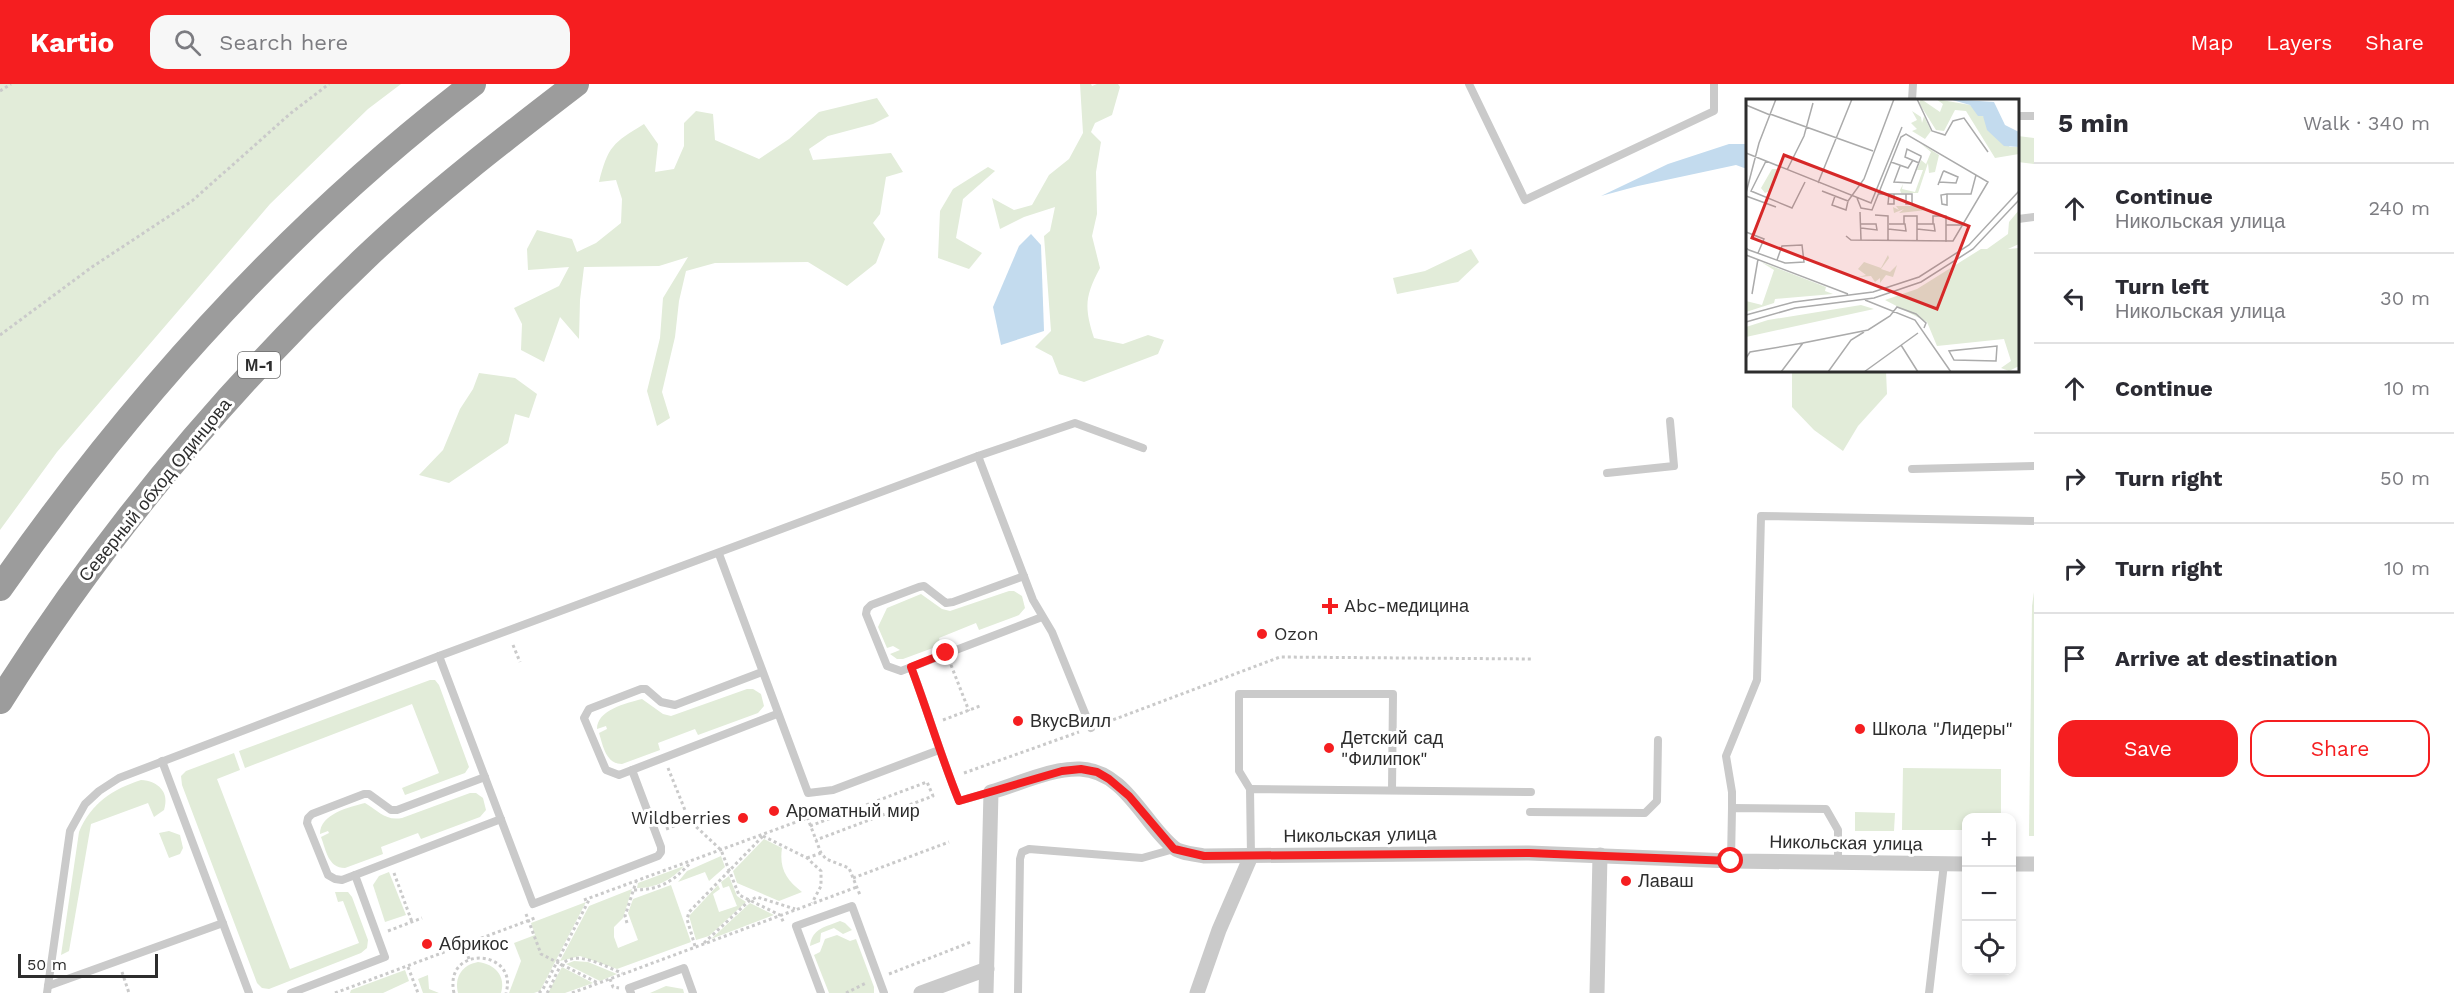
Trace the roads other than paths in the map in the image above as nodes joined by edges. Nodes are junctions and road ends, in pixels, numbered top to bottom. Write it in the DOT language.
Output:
graph roads {
  1 [pos="473,84"];
  2 [pos="576,84"];
  3 [pos="1468,84"];
  4 [pos="1714,84"];
  5 [pos="2034,218"];
  6 [pos="2019,219"];
  7 [pos="1670,421"];
  8 [pos="1143,448"];
  9 [pos="978,456"];
  10 [pos="2034,466"];
  11 [pos="1912,470"];
  12 [pos="1607,473"];
  13 [pos="2034,522"];
  14 [pos="719,554"];
  15 [pos="1024,576"];
  16 [pos="0,588"];
  17 [pos="1042,617"];
  18 [pos="439,656"];
  19 [pos="911,667"];
  20 [pos="762,672"];
  21 [pos="0,701"];
  22 [pos="777,714"];
  23 [pos="1091,728"];
  24 [pos="1658,740"];
  25 [pos="939,750"];
  26 [pos="162,761"];
  27 [pos="632,770"];
  28 [pos="485,777"];
  29 [pos="1251,789"];
  30 [pos="1392,790"];
  31 [pos="991,792"];
  32 [pos="1531,792"];
  33 [pos="1732,808"];
  34 [pos="1530,812"];
  35 [pos="501,819"];
  36 [pos="1174,849"];
  37 [pos="1600,855"];
  38 [pos="1251,856"];
  39 [pos="1731,861"];
  40 [pos="1838,862"];
  41 [pos="1944,864"];
  42 [pos="1962,864"];
  43 [pos="2016,864"];
  44 [pos="2034,864"];
  45 [pos="355,875"];
  46 [pos="223,923"];
  47 [pos="987,969"];
  48 [pos="48,989"];
  49 [pos="249,993"];
  50 [pos="291,993"];
  51 [pos="631,993"];
  52 [pos="693,993"];
  53 [pos="821,993"];
  54 [pos="884,993"];
  55 [pos="921,993"];
  56 [pos="986,993"];
  57 [pos="1018,993"];
  58 [pos="1197,993"];
  59 [pos="1597,993"];
  60 [pos="1929,993"];
  1 -- 16 [label="highway"];
  2 -- 21 [label="highway, Северный обход Одинцова / М-1"];
  3 -- 4 [label="lane"];
  5 -- 6 [label="lane"];
  7 -- 12 [label="lane"];
  8 -- 9 [label="lane"];
  9 -- 14 [label="lane"];
  9 -- 15 [label="lane"];
  10 -- 11 [label="lane"];
  13 -- 33 [label="lane"];
  14 -- 18 [label="lane"];
  14 -- 20 [label="lane"];
  15 -- 17 [label="lane"];
  15 -- 19 [label="lane"];
  17 -- 19 [label="lane"];
  17 -- 23 [label="lane"];
  18 -- 26 [label="lane"];
  18 -- 28 [label="lane"];
  19 -- 25 [label="lane"];
  20 -- 22 [label="lane"];
  20 -- 27 [label="lane"];
  22 -- 25 [label="lane"];
  22 -- 27 [label="lane"];
  24 -- 34 [label="lane"];
  25 -- 31 [label="lane"];
  26 -- 46 [label="lane"];
  26 -- 48 [label="lane"];
  27 -- 35 [label="lane"];
  28 -- 35 [label="lane"];
  28 -- 45 [label="lane"];
  29 -- 30 [label="lane"];
  29 -- 30 [label="lane"];
  29 -- 38 [label="lane"];
  30 -- 32 [label="lane"];
  31 -- 36 [label="street"];
  31 -- 47 [label="street"];
  33 -- 39 [label="lane"];
  33 -- 40 [label="lane"];
  35 -- 45 [label="lane"];
  36 -- 38 [label="street, Никольская улица"];
  36 -- 57 [label="lane"];
  37 -- 38 [label="street, Никольская улица"];
  37 -- 39 [label="street, Никольская улица"];
  37 -- 59 [label="street"];
  38 -- 58 [label="street"];
  39 -- 40 [label="street, Никольская улица"];
  40 -- 41 [label="street, Никольская улица"];
  41 -- 42 [label="street, Никольская улица"];
  41 -- 60 [label="lane"];
  43 -- 44 [label="street"];
  45 -- 50 [label="lane"];
  46 -- 48 [label="lane"];
  46 -- 49 [label="lane"];
  47 -- 55 [label="street"];
  47 -- 56 [label="street"];
  51 -- 52 [label="lane"];
  53 -- 54 [label="lane"];
}
